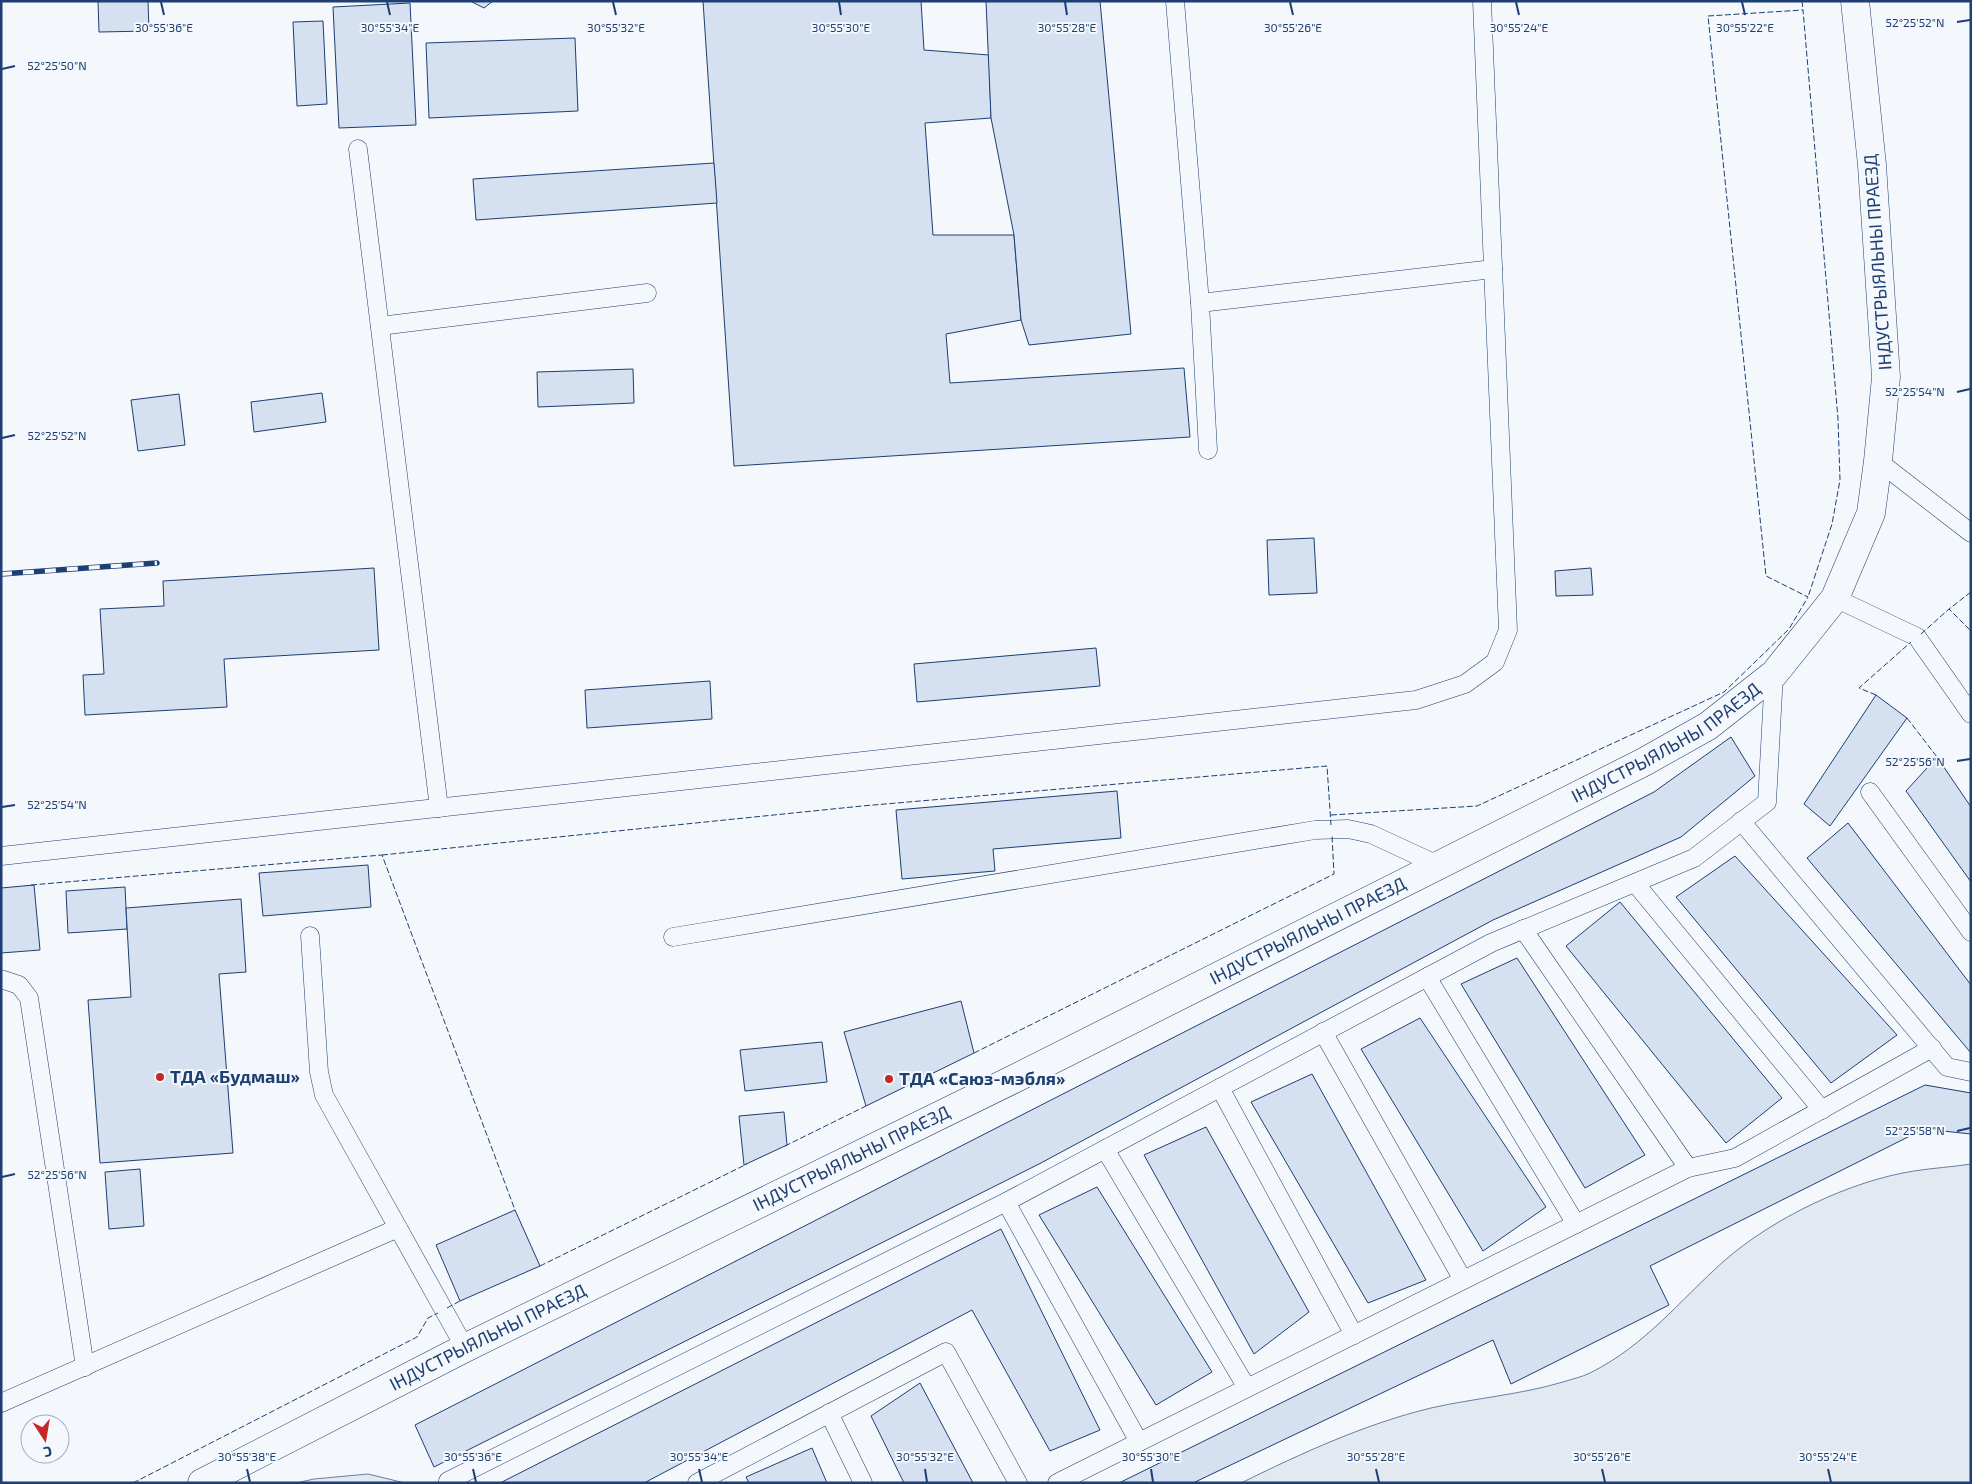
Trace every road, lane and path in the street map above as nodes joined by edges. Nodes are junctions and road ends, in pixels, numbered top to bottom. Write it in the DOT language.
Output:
graph roads {
  1 [pos="1175,1"];
  2 [pos="1482,1"];
  3 [pos="1855,1"];
  4 [pos="358,150"];
  5 [pos="1493,269"];
  6 [pos="647,294"];
  7 [pos="1200,303"];
  8 [pos="380,326"];
  9 [pos="1208,450"];
  10 [pos="1878,461"];
  11 [pos="1971,533"];
  12 [pos="1835,598"];
  13 [pos="1774,674"];
  14 [pos="1971,714"];
  15 [pos="1870,792"];
  16 [pos="439,808"];
  17 [pos="1741,821"];
  18 [pos="1,856"];
  19 [pos="1438,865"];
  20 [pos="1635,883"];
  21 [pos="1524,929"];
  22 [pos="1971,932"];
  23 [pos="310,936"];
  24 [pos="673,937"];
  25 [pos="1427,977"];
  26 [pos="1,979"];
  27 [pos="1323,1032"];
  28 [pos="1932,1048"];
  29 [pos="1971,1072"];
  30 [pos="1220,1088"];
  31 [pos="1822,1110"];
  32 [pos="1105,1149"];
  33 [pos="1688,1168"];
  34 [pos="1006,1202"];
  35 [pos="1576,1224"];
  36 [pos="398,1228"];
  37 [pos="1463,1280"];
  38 [pos="1354,1335"];
  39 [pos="465,1348"];
  40 [pos="85,1367"];
  41 [pos="1247,1388"];
  42 [pos="1,1403"];
  43 [pos="829,1413"];
  44 [pos="1139,1442"];
  45 [pos="475,1476"];
  46 [pos="707,1480"];
  47 [pos="448,1482"];
  48 [pos="202,1483"];
  49 [pos="864,1483"];
  50 [pos="1018,1483"];
  51 [pos="1057,1483"];
  1 -- 7 [label="lane"];
  2 -- 5 [label="lane"];
  3 -- 10 [label="street, ІНДУСТРЫЯЛЬНЫ ПРАЕЗД"];
  4 -- 8 [label="lane"];
  5 -- 7 [label="lane"];
  5 -- 16 [label="lane"];
  6 -- 8 [label="lane"];
  7 -- 9 [label="lane"];
  8 -- 16 [label="lane"];
  10 -- 11 [label="lane"];
  10 -- 12 [label="street, ІНДУСТРЫЯЛЬНЫ ПРАЕЗД"];
  12 -- 13 [label="street, ІНДУСТРЫЯЛЬНЫ ПРАЕЗД"];
  12 -- 14 [label="lane"];
  13 -- 17 [label="lane"];
  13 -- 19 [label="street, ІНДУСТРЫЯЛЬНЫ ПРАЕЗД"];
  15 -- 22 [label="lane"];
  16 -- 18 [label="lane"];
  17 -- 20 [label="lane"];
  17 -- 28 [label="lane"];
  19 -- 24 [label="lane"];
  19 -- 39 [label="street, ІНДУСТРЫЯЛЬНЫ ПРАЕЗД"];
  20 -- 21 [label="lane"];
  20 -- 31 [label="lane"];
  21 -- 25 [label="lane"];
  21 -- 33 [label="lane"];
  23 -- 36 [label="lane"];
  25 -- 27 [label="lane"];
  25 -- 35 [label="lane"];
  26 -- 40 [label="lane"];
  27 -- 30 [label="lane"];
  27 -- 37 [label="lane"];
  28 -- 29 [label="lane"];
  28 -- 31 [label="lane"];
  30 -- 32 [label="lane"];
  30 -- 38 [label="lane"];
  31 -- 33 [label="lane"];
  32 -- 34 [label="lane"];
  32 -- 41 [label="lane"];
  33 -- 35 [label="lane"];
  34 -- 44 [label="lane"];
  34 -- 45 [label="lane"];
  35 -- 37 [label="lane"];
  36 -- 39 [label="lane"];
  36 -- 40 [label="lane"];
  37 -- 38 [label="lane"];
  38 -- 41 [label="lane"];
  39 -- 48 [label="street, ІНДУСТРЫЯЛЬНЫ ПРАЕЗД"];
  40 -- 42 [label="lane"];
  41 -- 44 [label="lane"];
  43 -- 46 [label="lane"];
  43 -- 49 [label="lane"];
  43 -- 50 [label="lane"];
  44 -- 51 [label="lane"];
  45 -- 47 [label="lane"];
}
